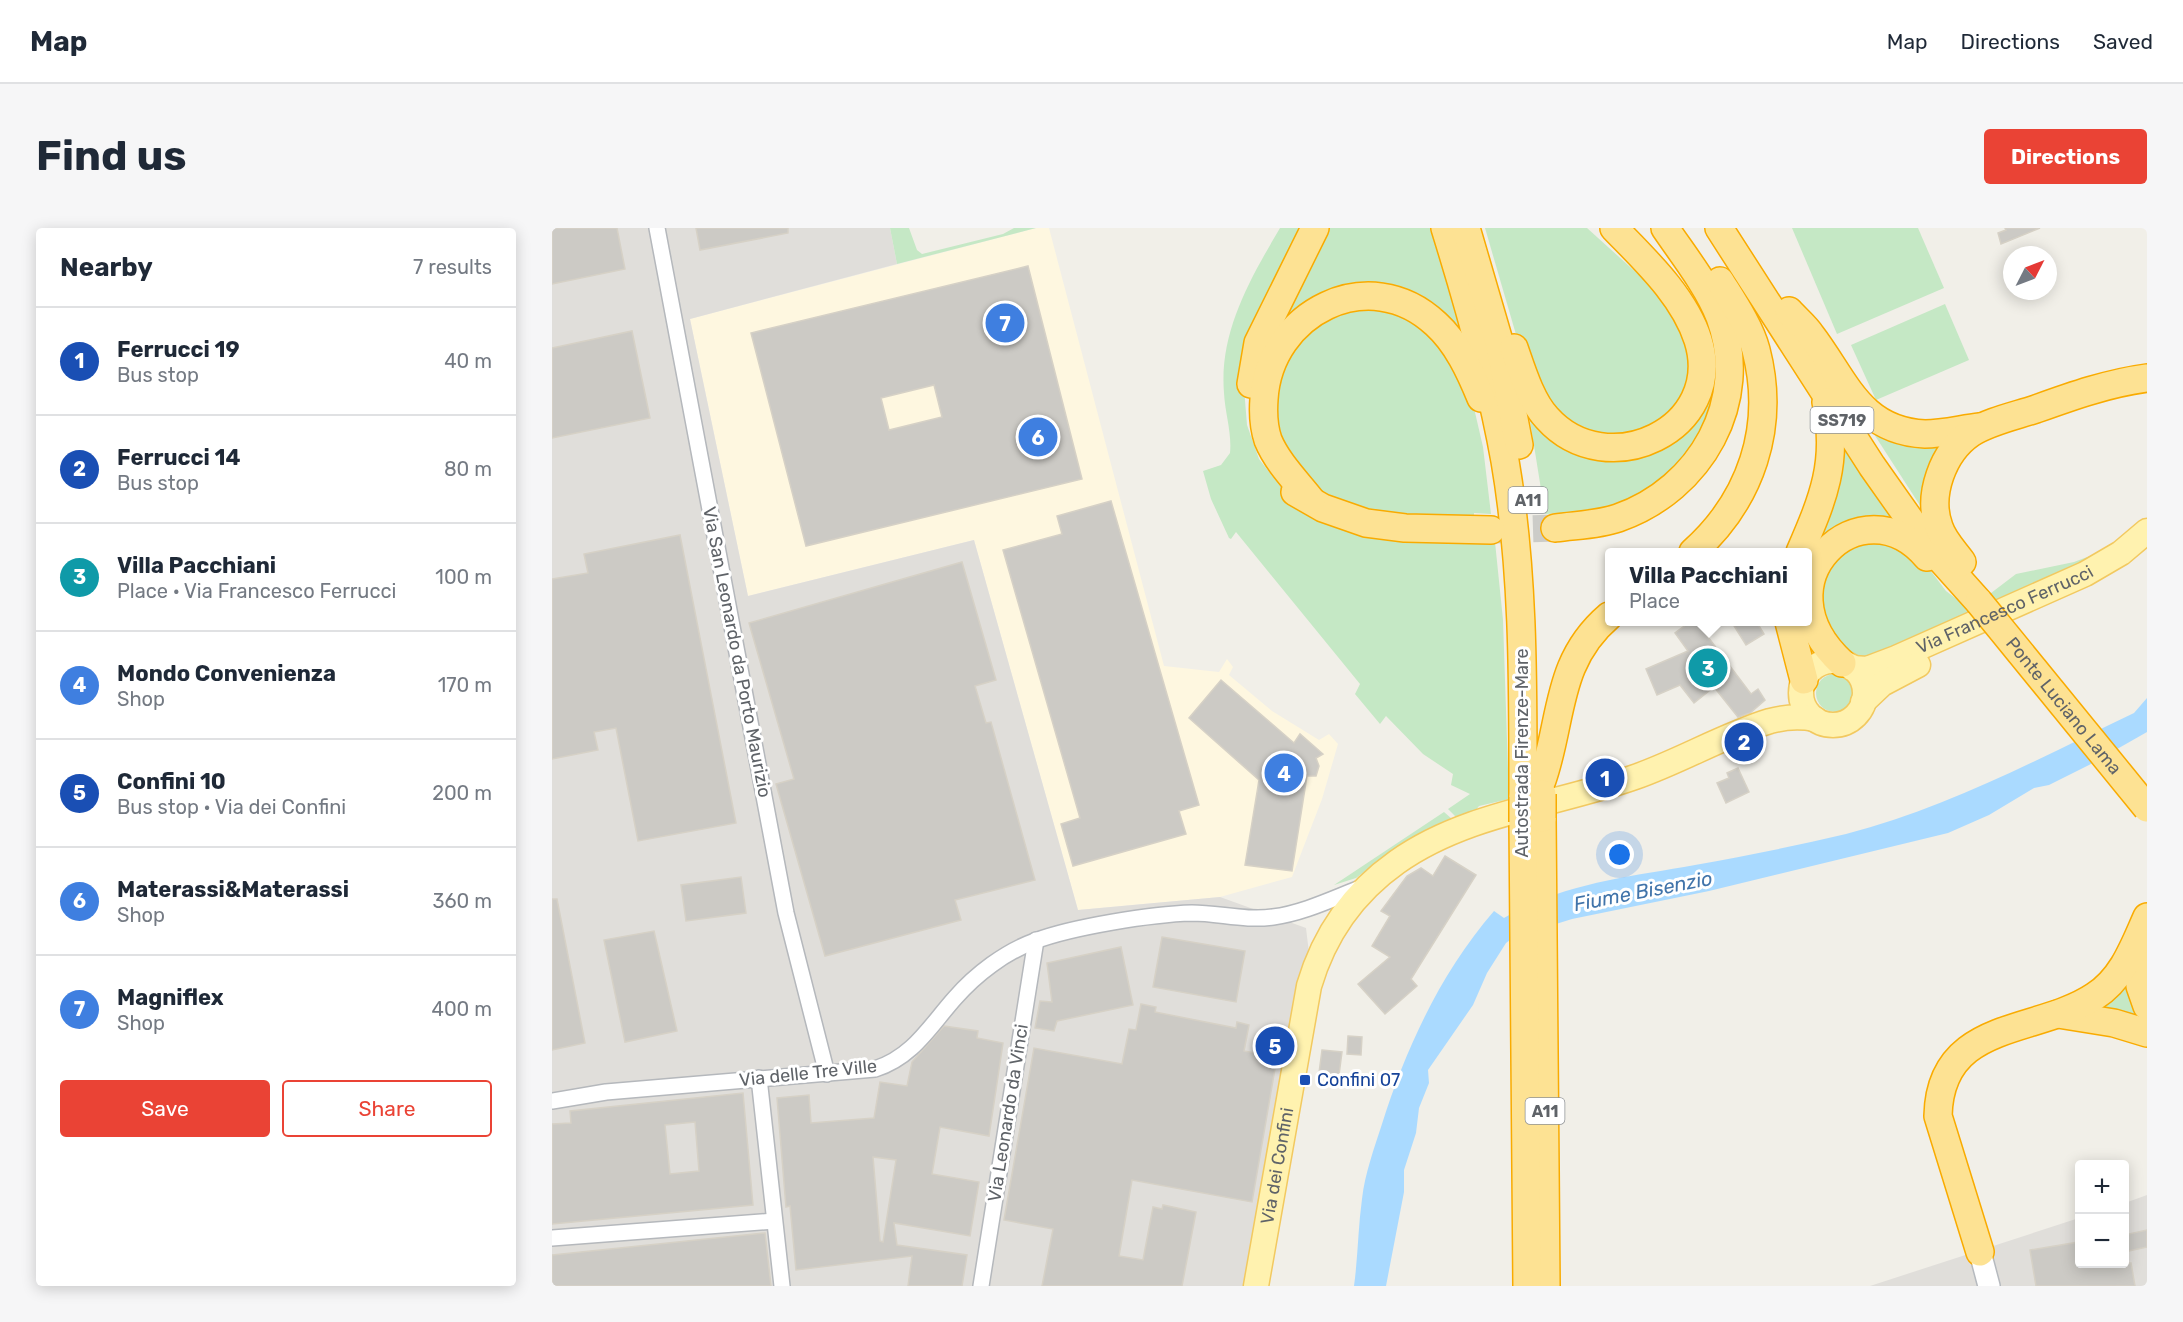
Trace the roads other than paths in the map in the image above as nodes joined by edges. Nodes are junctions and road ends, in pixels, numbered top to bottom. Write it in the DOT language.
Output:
graph roads {
  1 [pos="657,228"];
  2 [pos="1315,228"];
  3 [pos="1445,228"];
  4 [pos="1466,228"];
  5 [pos="1614,228"];
  6 [pos="1644,228"];
  7 [pos="1665,228"];
  8 [pos="1686,228"];
  9 [pos="1719,228"];
  10 [pos="1734,228"];
  11 [pos="1484,287"];
  12 [pos="1789,311"];
  13 [pos="2147,367"];
  14 [pos="2134,380"];
  15 [pos="1823,389"];
  16 [pos="1726,397"];
  17 [pos="1984,426"];
  18 [pos="1505,463"];
  19 [pos="1311,500"];
  20 [pos="1556,528"];
  21 [pos="1491,530"];
  22 [pos="2147,531"];
  23 [pos="1698,548"];
  24 [pos="1802,548"];
  25 [pos="2147,551"];
  26 [pos="1812,575"];
  27 [pos="1979,602"];
  28 [pos="1812,615"];
  29 [pos="1605,620"];
  30 [pos="1790,626"];
  31 [pos="1847,665"];
  32 [pos="1802,686"];
  33 [pos="1863,702"];
  34 [pos="1815,719"];
  35 [pos="1769,722"];
  36 [pos="1534,802"];
  37 [pos="2147,808"];
  38 [pos="1369,884"];
  39 [pos="2145,921"];
  40 [pos="1534,939"];
  41 [pos="1036,940"];
  42 [pos="2147,1006"];
  43 [pos="2057,1014"];
  44 [pos="2147,1033"];
  45 [pos="827,1074"];
  46 [pos="759,1078"];
  47 [pos="552,1101"];
  48 [pos="774,1221"];
  49 [pos="552,1238"];
  50 [pos="1980,1252"];
  51 [pos="782,1286"];
  52 [pos="981,1286"];
  53 [pos="1256,1286"];
  54 [pos="1527,1286"];
  55 [pos="1546,1286"];
  56 [pos="1989,1286"];
  1 -- 45 [label="street, Via San Leonardo da Porto Maurizio"];
  2 -- 19 [label="highway"];
  3 -- 18 [label="highway, Autostrada Firenze-Mare / A11"];
  4 -- 11 [label="highway, Autostrada Firenze-Mare / A11"];
  5 -- 11 [label="highway"];
  6 -- 16 [label="highway"];
  7 -- 16 [label="highway"];
  8 -- 23 [label="highway"];
  9 -- 15 [label="highway, SS719"];
  10 -- 12 [label="highway, SS719"];
  11 -- 36 [label="highway, Autostrada Firenze-Mare / A11"];
  12 -- 17 [label="highway"];
  12 -- 27 [label="highway, SS719"];
  13 -- 14 [label="highway"];
  14 -- 17 [label="highway"];
  15 -- 24 [label="highway"];
  15 -- 27 [label="highway, SS719"];
  16 -- 20 [label="highway"];
  17 -- 27 [label="highway"];
  18 -- 19 [label="highway"];
  18 -- 36 [label="highway, Autostrada Firenze-Mare / A11"];
  19 -- 21 [label="highway"];
  22 -- 31 [label="main road, Via Francesco Ferrucci"];
  25 -- 33 [label="main road, Via Francesco Ferrucci"];
  26 -- 27 [label="highway"];
  27 -- 37 [label="highway, Ponte Luciano Lama / SS719, bridge"];
  28 -- 31 [label="highway"];
  29 -- 36 [label="highway"];
  30 -- 32 [label="highway"];
  31 -- 32 [label="main road, Via Francesco Ferrucci"];
  31 -- 33 [label="main road"];
  32 -- 34 [label="main road"];
  32 -- 35 [label="main road, Via Francesco Ferrucci"];
  33 -- 34 [label="main road, Via Francesco Ferrucci"];
  34 -- 35 [label="main road, Via Francesco Ferrucci"];
  35 -- 38 [label="main road, Via Francesco Ferrucci"];
  36 -- 40 [label="highway, Autostrada Firenze-Mare / A11"];
  38 -- 41 [label="street, Via delle Tre Ville"];
  38 -- 53 [label="main road, Via dei Confini"];
  39 -- 42 [label="highway"];
  39 -- 43 [label="highway"];
  40 -- 54 [label="highway, Autostrada Firenze-Mare / A11"];
  40 -- 55 [label="highway, Autostrada Firenze-Mare / A11"];
  41 -- 45 [label="street, Via delle Tre Ville"];
  41 -- 52 [label="street, Via Leonardo da Vinci"];
  43 -- 44 [label="highway"];
  43 -- 50 [label="highway"];
  45 -- 46 [label="street, Via delle Tre Ville"];
  46 -- 47 [label="street, Via delle Tre Ville"];
  46 -- 48 [label="street"];
  48 -- 49 [label="street"];
  48 -- 51 [label="street"];
  50 -- 56 [label="street"];
}
